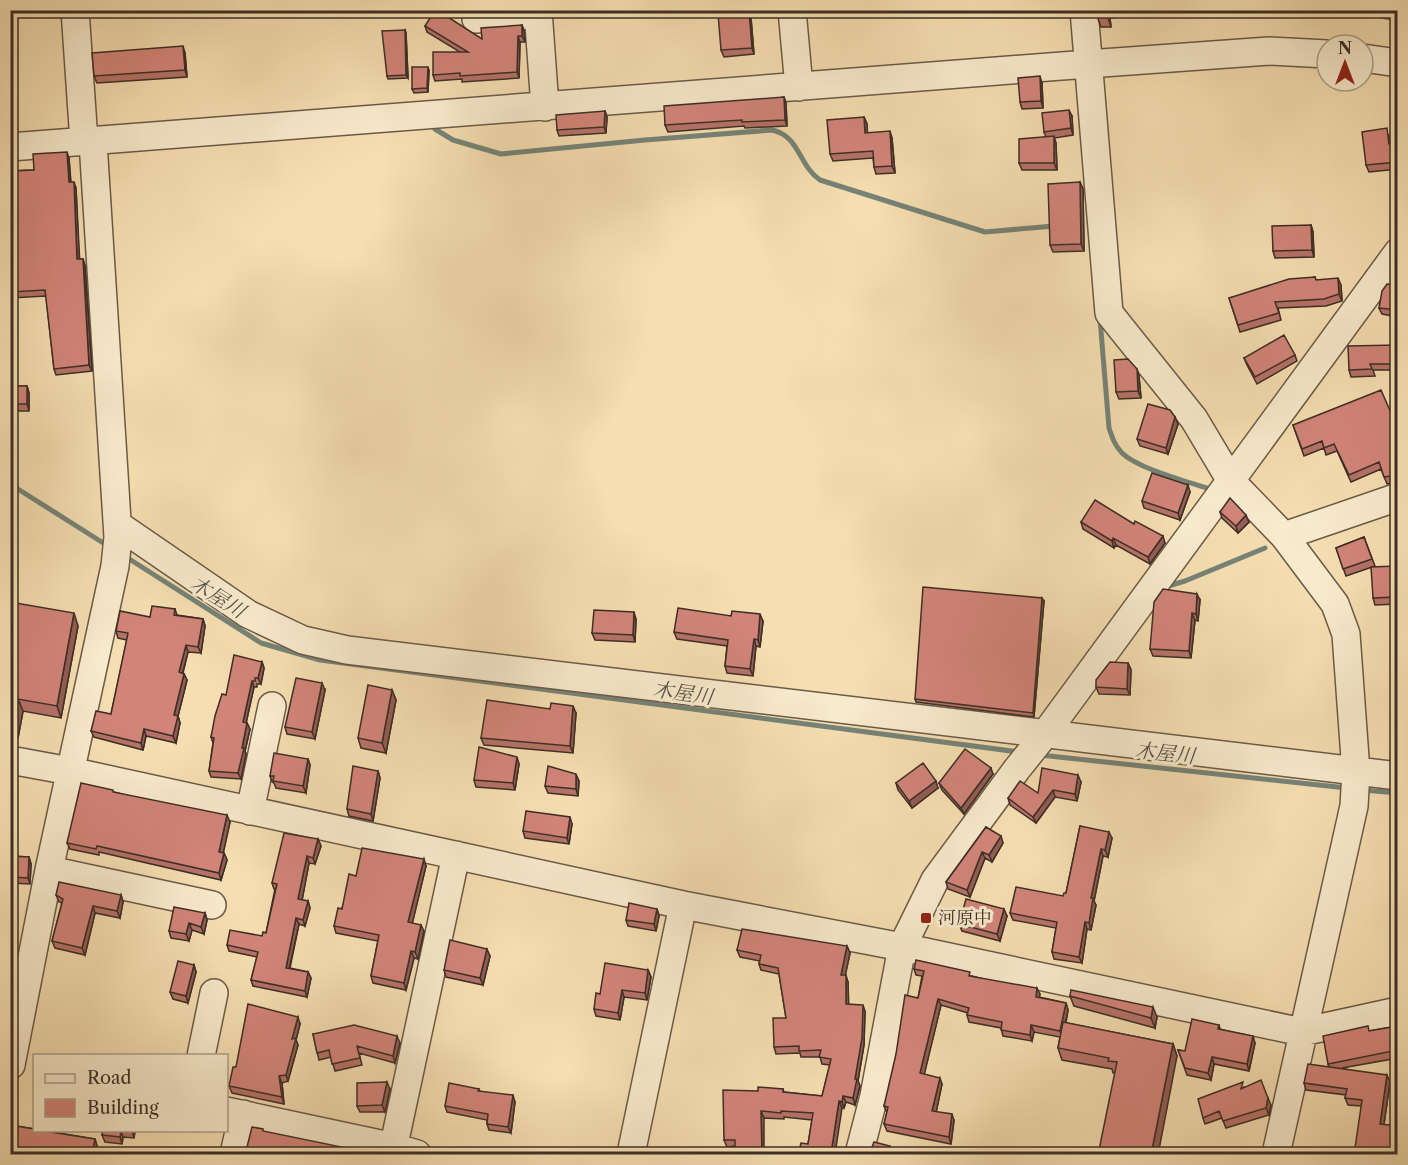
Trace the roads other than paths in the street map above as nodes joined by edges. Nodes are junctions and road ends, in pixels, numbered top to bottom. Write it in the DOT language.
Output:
graph roads {
  1 [pos="75,10"];
  2 [pos="476,10"];
  3 [pos="792,10"];
  4 [pos="1084,10"];
  5 [pos="538,12"];
  6 [pos="1315,53"];
  7 [pos="1375,60"];
  8 [pos="1398,63"];
  9 [pos="1088,64"];
  10 [pos="798,87"];
  11 [pos="545,107"];
  12 [pos="89,142"];
  13 [pos="10,147"];
  14 [pos="1398,252"];
  15 [pos="1231,481"];
  16 [pos="1398,497"];
  17 [pos="118,531"];
  18 [pos="1284,536"];
  19 [pos="272,706"];
  20 [pos="1045,734"];
  21 [pos="10,760"];
  22 [pos="70,771"];
  23 [pos="1356,772"];
  24 [pos="1398,776"];
  25 [pos="250,811"];
  26 [pos="456,855"];
  27 [pos="49,870"];
  28 [pos="212,905"];
  29 [pos="683,905"];
  30 [pos="902,947"];
  31 [pos="214,993"];
  32 [pos="1398,1011"];
  33 [pos="1302,1032"];
  34 [pos="201,1054"];
  35 [pos="19,1066"];
  36 [pos="235,1113"];
  37 [pos="401,1152"];
  38 [pos="234,1155"];
  39 [pos="632,1155"];
  40 [pos="859,1155"];
  41 [pos="1276,1155"];
  1 -- 12 [label="street"];
  2 -- 5 [label="street"];
  3 -- 10 [label="street"];
  4 -- 9 [label="street"];
  5 -- 11 [label="street"];
  6 -- 9 [label="street"];
  7 -- 8 [label="street"];
  9 -- 10 [label="street"];
  9 -- 15 [label="street"];
  10 -- 11 [label="street"];
  11 -- 12 [label="street"];
  12 -- 13 [label="street"];
  12 -- 17 [label="street"];
  14 -- 15 [label="street"];
  15 -- 18 [label="street"];
  15 -- 20 [label="street"];
  16 -- 18 [label="street"];
  17 -- 20 [label="street"];
  17 -- 22 [label="street"];
  18 -- 23 [label="street"];
  19 -- 25 [label="street"];
  20 -- 23 [label="street"];
  20 -- 30 [label="street"];
  21 -- 22 [label="street"];
  22 -- 25 [label="street"];
  22 -- 27 [label="street"];
  23 -- 24 [label="street"];
  23 -- 33 [label="street"];
  25 -- 26 [label="street"];
  26 -- 29 [label="street"];
  26 -- 37 [label="street"];
  27 -- 28 [label="street"];
  27 -- 35 [label="street"];
  29 -- 30 [label="street"];
  29 -- 39 [label="street"];
  30 -- 33 [label="street"];
  30 -- 40 [label="street"];
  31 -- 34 [label="street"];
  32 -- 33 [label="street"];
  33 -- 41 [label="street"];
  36 -- 37 [label="street"];
  36 -- 38 [label="street"];
}
